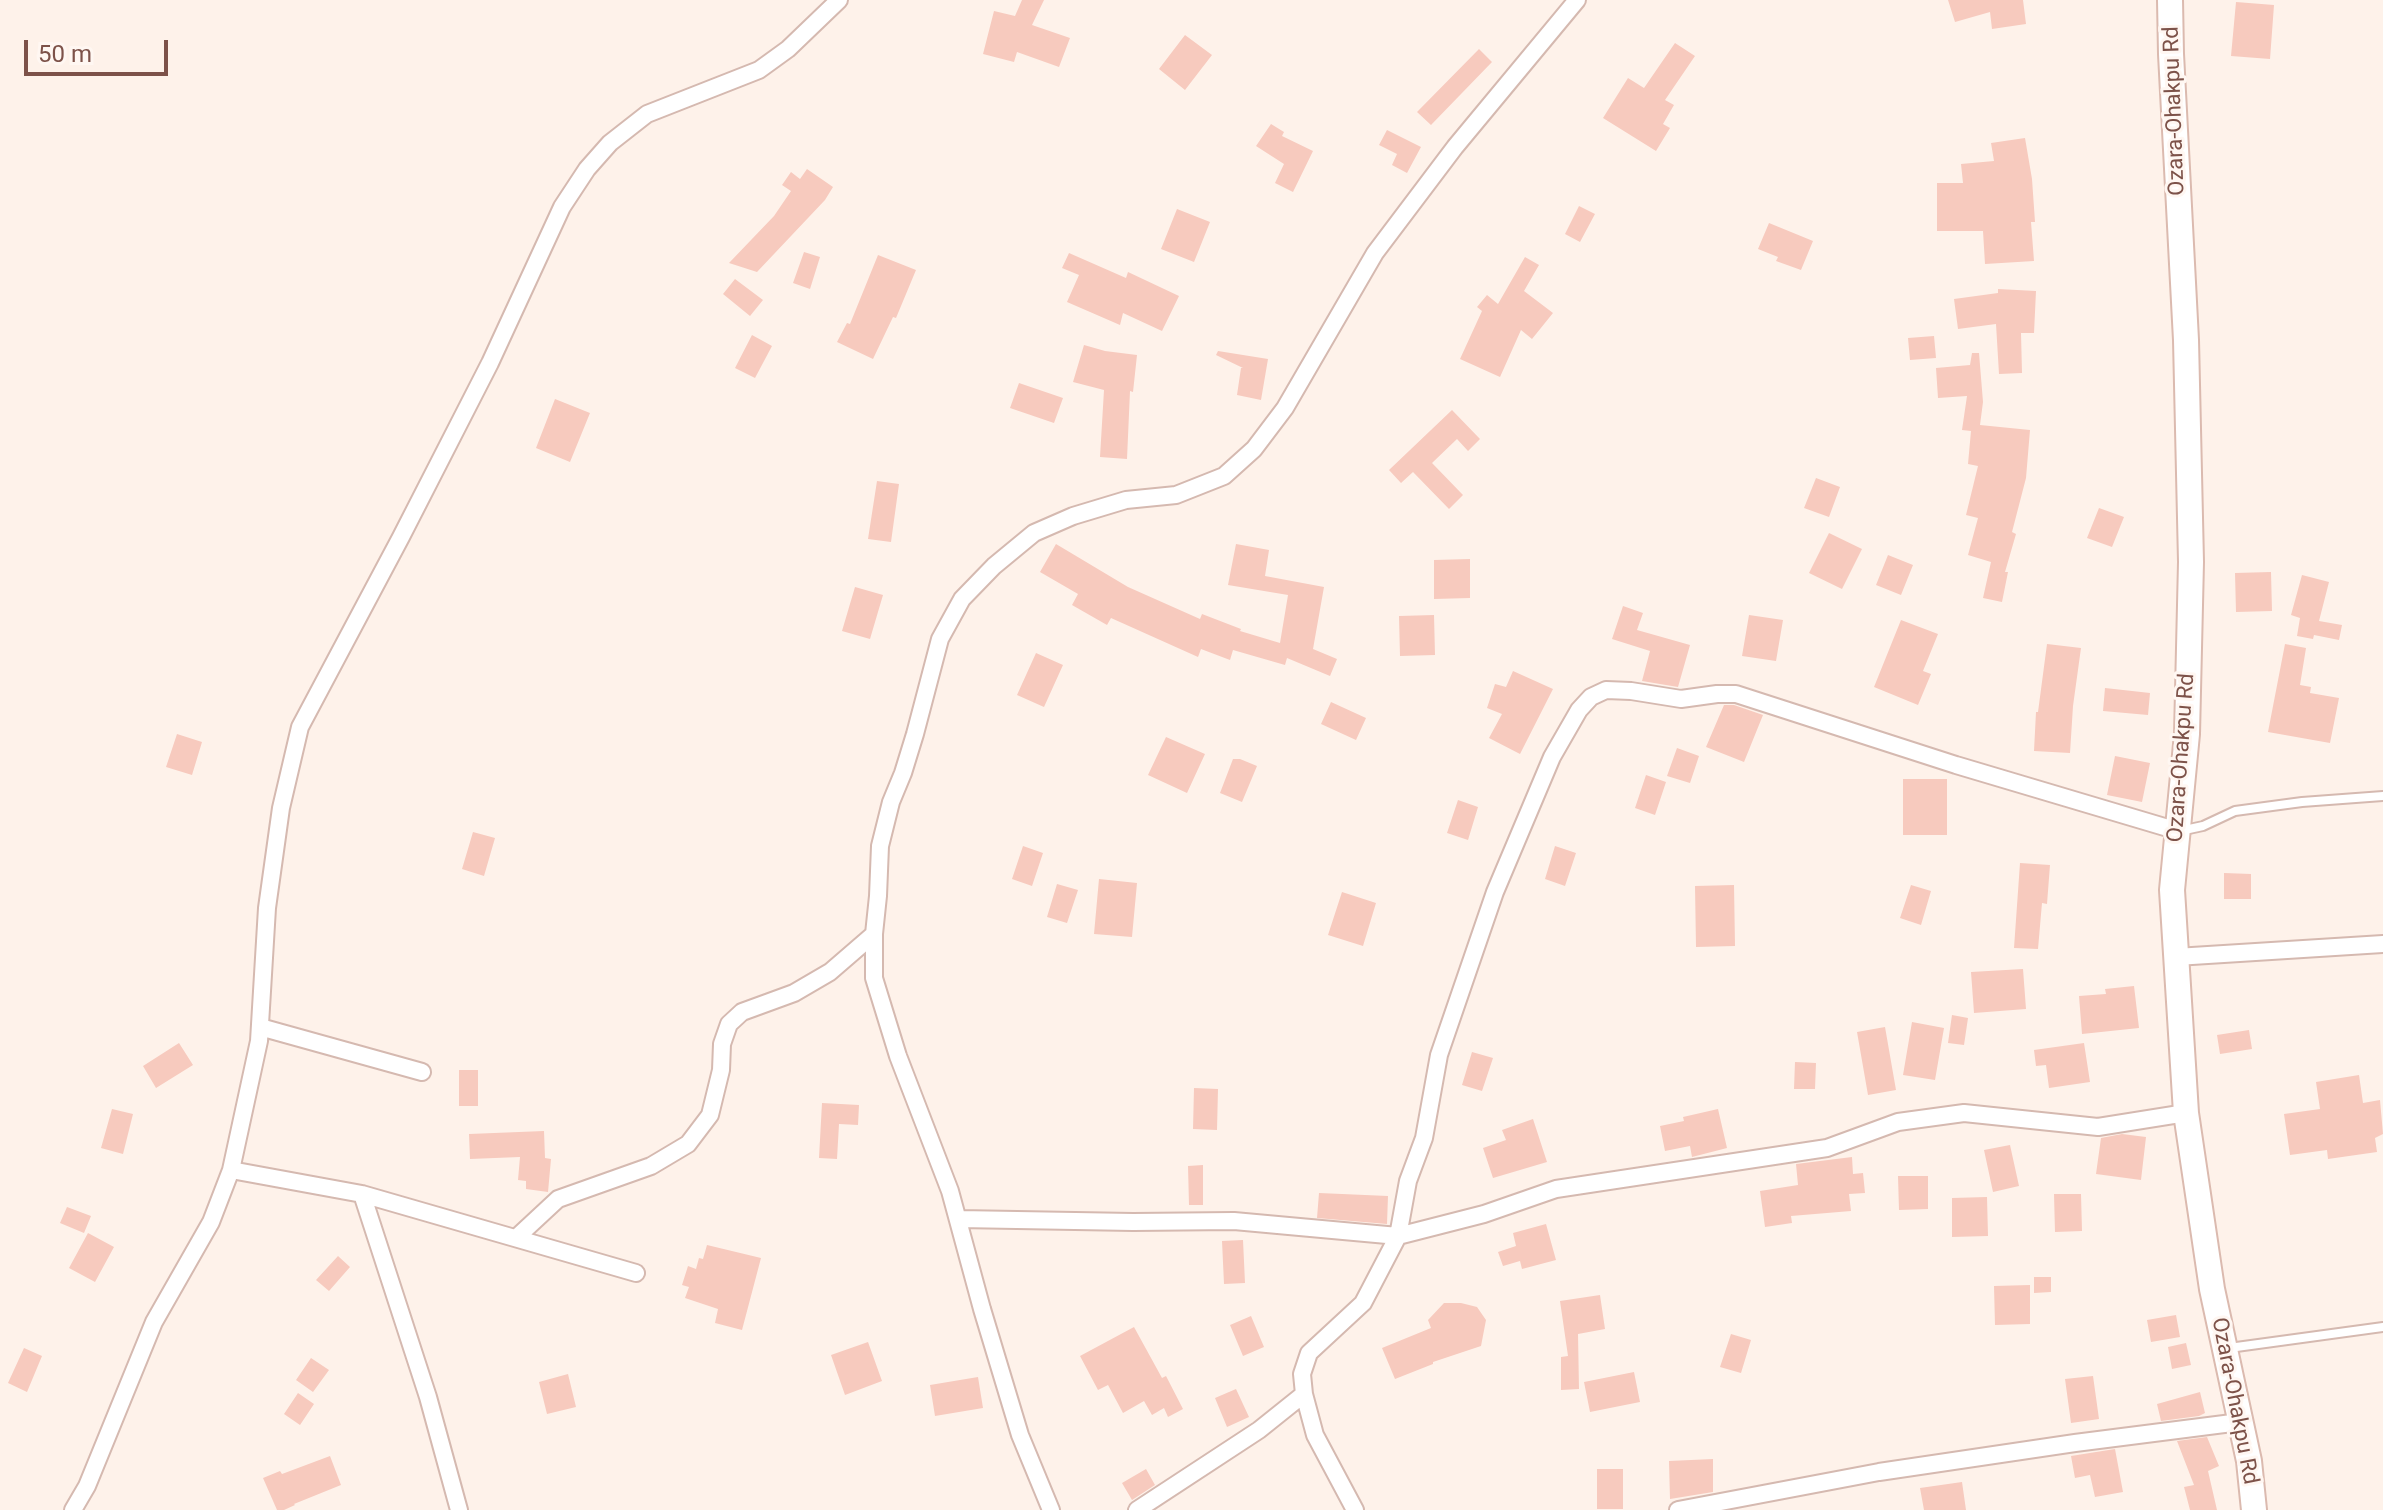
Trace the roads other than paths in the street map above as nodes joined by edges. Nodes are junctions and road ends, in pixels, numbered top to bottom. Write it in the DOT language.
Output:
graph roads {
  1 [pos="839,0"];
  2 [pos="1577,0"];
  3 [pos="2170,0"];
  4 [pos="2383,796"];
  5 [pos="2178,831"];
  6 [pos="874,934"];
  7 [pos="2383,944"];
  8 [pos="2176,957"];
  9 [pos="260,1027"];
  10 [pos="422,1072"];
  11 [pos="2186,1113"];
  12 [pos="231,1170"];
  13 [pos="362,1194"];
  14 [pos="959,1219"];
  15 [pos="1398,1236"];
  16 [pos="516,1238"];
  17 [pos="636,1273"];
  18 [pos="2383,1327"];
  19 [pos="2225,1349"];
  20 [pos="1304,1394"];
  21 [pos="2240,1422"];
  22 [pos="73,1510"];
  23 [pos="459,1510"];
  24 [pos="1051,1510"];
  25 [pos="1137,1510"];
  26 [pos="1355,1510"];
  27 [pos="1678,1510"];
  28 [pos="2253,1510"];
  1 -- 9 [label="street"];
  2 -- 6 [label="street"];
  3 -- 5 [label="main road, Ozara-Ohakpu Rd"];
  4 -- 5 [label="lane"];
  5 -- 8 [label="main road, Ozara-Ohakpu Rd"];
  5 -- 15 [label="street"];
  6 -- 14 [label="street"];
  6 -- 16 [label="street"];
  7 -- 8 [label="street"];
  8 -- 11 [label="main road, Ozara-Ohakpu Rd"];
  9 -- 10 [label="street"];
  9 -- 12 [label="street"];
  11 -- 15 [label="street"];
  11 -- 19 [label="main road, Ozara-Ohakpu Rd"];
  12 -- 13 [label="street"];
  12 -- 22 [label="street"];
  13 -- 16 [label="street"];
  13 -- 23 [label="street"];
  14 -- 15 [label="street"];
  14 -- 24 [label="street"];
  15 -- 20 [label="street"];
  16 -- 17 [label="street"];
  18 -- 19 [label="lane"];
  19 -- 21 [label="main road, Ozara-Ohakpu Rd"];
  20 -- 25 [label="street"];
  20 -- 26 [label="street"];
  21 -- 27 [label="street"];
  21 -- 28 [label="main road, Ozara-Ohakpu Rd"];
}
